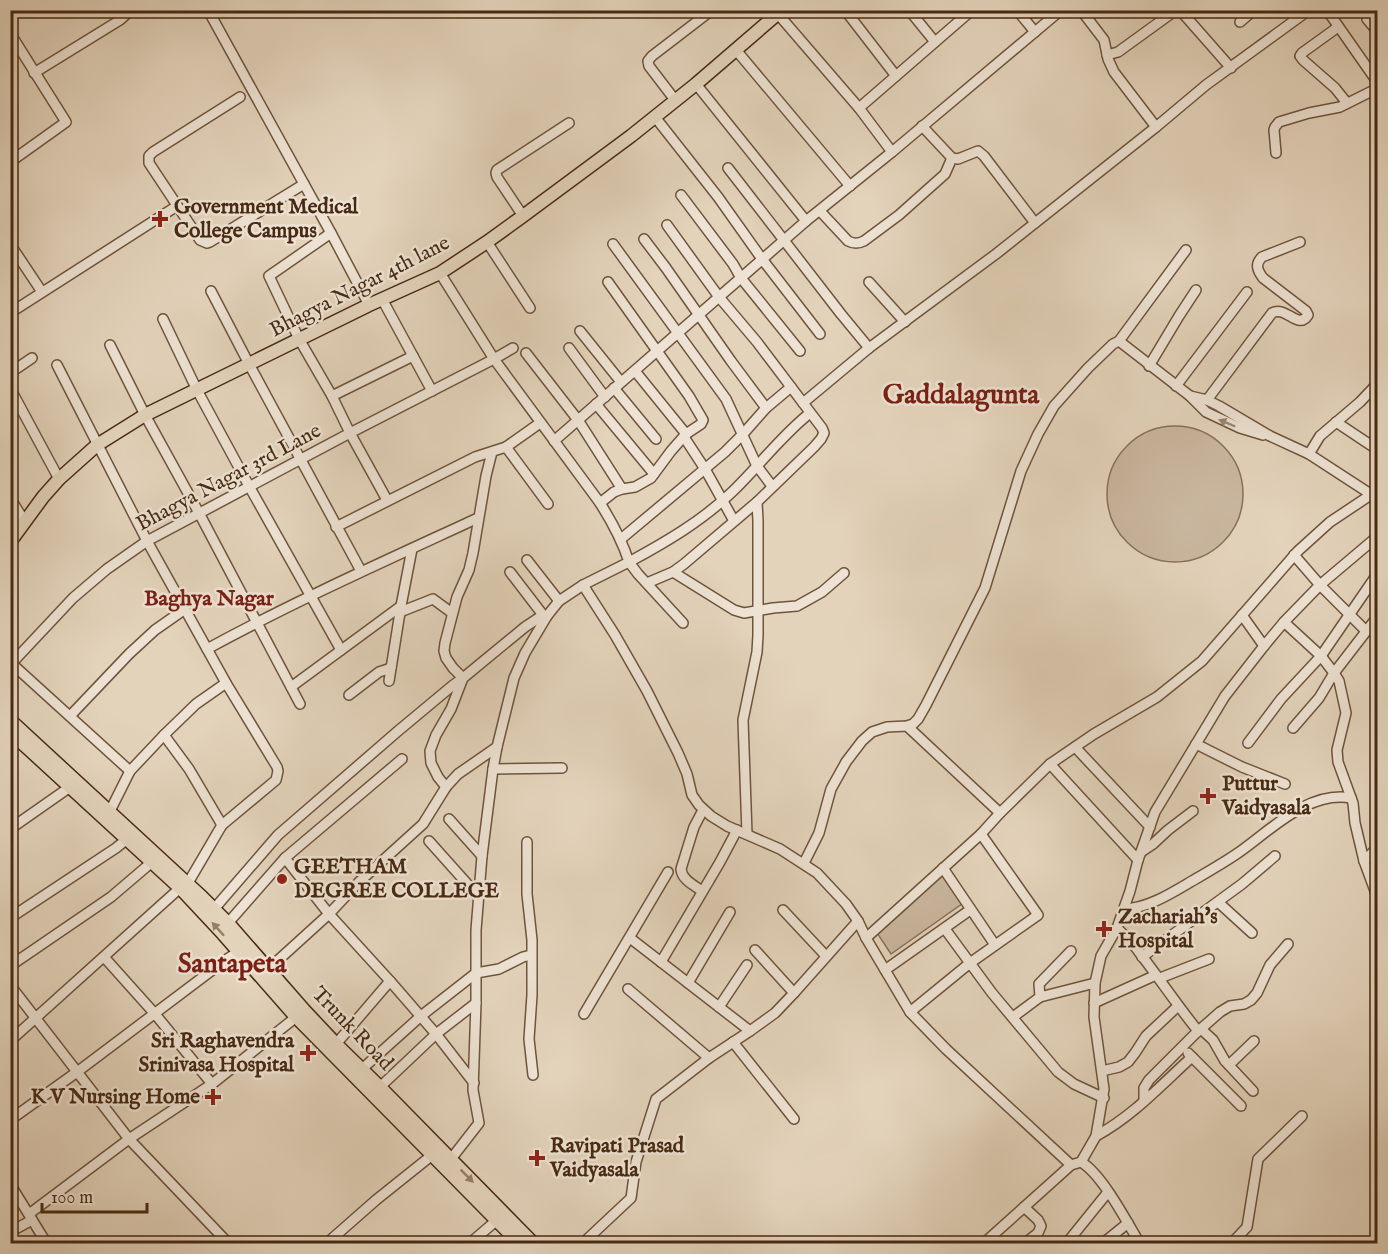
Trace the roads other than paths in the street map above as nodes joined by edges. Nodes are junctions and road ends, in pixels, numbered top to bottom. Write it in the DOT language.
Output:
graph roads {
  1 [pos="131,10"];
  2 [pos="208,10"];
  3 [pos="712,10"];
  4 [pos="845,10"];
  5 [pos="909,10"];
  6 [pos="972,10"];
  7 [pos="1017,10"];
  8 [pos="1061,10"];
  9 [pos="1081,10"];
  10 [pos="1178,10"];
  11 [pos="1254,10"];
  12 [pos="1309,10"];
  13 [pos="1327,10"];
  14 [pos="774,14"];
  15 [pos="1367,19"];
  16 [pos="1240,22"];
  17 [pos="1338,27"];
  18 [pos="1035,32"];
  19 [pos="1377,32"];
  20 [pos="10,33"];
  21 [pos="935,42"];
  22 [pos="736,50"];
  23 [pos="1107,55"];
  24 [pos="1231,68"];
  25 [pos="34,73"];
  26 [pos="896,76"];
  27 [pos="1377,83"];
  28 [pos="696,84"];
  29 [pos="1377,88"];
  30 [pos="240,97"];
  31 [pos="675,100"];
  32 [pos="1347,103"];
  33 [pos="860,108"];
  34 [pos="655,117"];
  35 [pos="569,123"];
  36 [pos="922,126"];
  37 [pos="1156,127"];
  38 [pos="892,152"];
  39 [pos="1276,153"];
  40 [pos="952,158"];
  41 [pos="10,162"];
  42 [pos="728,168"];
  43 [pos="304,184"];
  44 [pos="850,186"];
  45 [pos="681,195"];
  46 [pos="177,206"];
  47 [pos="820,211"];
  48 [pos="523,216"];
  49 [pos="806,221"];
  50 [pos="1035,223"];
  51 [pos="667,225"];
  52 [pos="331,233"];
  53 [pos="644,239"];
  54 [pos="784,240"];
  55 [pos="487,242"];
  56 [pos="1300,242"];
  57 [pos="10,244"];
  58 [pos="614,244"];
  59 [pos="1186,250"];
  60 [pos="762,259"];
  61 [pos="440,273"];
  62 [pos="741,278"];
  63 [pos="608,282"];
  64 [pos="869,282"];
  65 [pos="1196,290"];
  66 [pos="211,291"];
  67 [pos="42,292"];
  68 [pos="1247,292"];
  69 [pos="719,297"];
  70 [pos="382,299"];
  71 [pos="369,305"];
  72 [pos="530,308"];
  73 [pos="10,313"];
  74 [pos="698,315"];
  75 [pos="163,319"];
  76 [pos="905,322"];
  77 [pos="580,331"];
  78 [pos="678,333"];
  79 [pos="820,334"];
  80 [pos="299,339"];
  81 [pos="1119,341"];
  82 [pos="110,345"];
  83 [pos="513,348"];
  84 [pos="569,348"];
  85 [pos="869,348"];
  86 [pos="800,351"];
  87 [pos="526,352"];
  88 [pos="656,352"];
  89 [pos="413,356"];
  90 [pos="32,358"];
  91 [pos="494,359"];
  92 [pos="249,364"];
  93 [pos="57,365"];
  94 [pos="1149,366"];
  95 [pos="635,371"];
  96 [pos="10,373"];
  97 [pos="1377,383"];
  98 [pos="618,385"];
  99 [pos="1176,386"];
  100 [pos="791,387"];
  101 [pos="11,390"];
  102 [pos="197,390"];
  103 [pos="432,391"];
  104 [pos="332,396"];
  105 [pos="1190,396"];
  106 [pos="605,397"];
  107 [pos="1207,400"];
  108 [pos="803,403"];
  109 [pos="596,404"];
  110 [pos="766,408"];
  111 [pos="810,413"];
  112 [pos="145,416"];
  113 [pos="578,420"];
  114 [pos="1336,422"];
  115 [pos="540,423"];
  116 [pos="350,433"];
  117 [pos="743,434"];
  118 [pos="685,435"];
  119 [pos="1270,436"];
  120 [pos="656,439"];
  121 [pos="554,441"];
  122 [pos="97,445"];
  123 [pos="506,447"];
  124 [pos="1377,450"];
  125 [pos="492,452"];
  126 [pos="1309,454"];
  127 [pos="300,460"];
  128 [pos="757,466"];
  129 [pos="705,469"];
  130 [pos="654,474"];
  131 [pos="58,478"];
  132 [pos="249,486"];
  133 [pos="772,486"];
  134 [pos="622,489"];
  135 [pos="1375,493"];
  136 [pos="10,498"];
  137 [pos="387,500"];
  138 [pos="723,501"];
  139 [pos="600,502"];
  140 [pos="757,502"];
  141 [pos="548,504"];
  142 [pos="199,513"];
  143 [pos="478,518"];
  144 [pos="734,521"];
  145 [pos="25,522"];
  146 [pos="336,527"];
  147 [pos="1377,536"];
  148 [pos="621,539"];
  149 [pos="147,540"];
  150 [pos="10,542"];
  151 [pos="412,549"];
  152 [pos="1294,555"];
  153 [pos="527,560"];
  154 [pos="629,562"];
  155 [pos="361,571"];
  156 [pos="510,572"];
  157 [pos="673,572"];
  158 [pos="844,573"];
  159 [pos="1377,573"];
  160 [pos="647,583"];
  161 [pos="583,585"];
  162 [pos="1320,585"];
  163 [pos="312,596"];
  164 [pos="559,601"];
  165 [pos="185,609"];
  166 [pos="400,609"];
  167 [pos="757,611"];
  168 [pos="452,613"];
  169 [pos="1242,615"];
  170 [pos="1349,615"];
  171 [pos="545,616"];
  172 [pos="1377,616"];
  173 [pos="256,622"];
  174 [pos="1284,622"];
  175 [pos="683,623"];
  176 [pos="1366,630"];
  177 [pos="1264,646"];
  178 [pos="207,649"];
  179 [pos="341,650"];
  180 [pos="1321,656"];
  181 [pos="11,664"];
  182 [pos="391,668"];
  183 [pos="1334,672"];
  184 [pos="463,678"];
  185 [pos="389,681"];
  186 [pos="226,683"];
  187 [pos="291,687"];
  188 [pos="349,695"];
  189 [pos="300,704"];
  190 [pos="70,716"];
  191 [pos="10,720"];
  192 [pos="907,726"];
  193 [pos="1293,728"];
  194 [pos="10,732"];
  195 [pos="164,735"];
  196 [pos="1248,743"];
  197 [pos="1196,744"];
  198 [pos="497,747"];
  199 [pos="1075,747"];
  200 [pos="402,759"];
  201 [pos="1050,764"];
  202 [pos="562,768"];
  203 [pos="493,769"];
  204 [pos="130,771"];
  205 [pos="1285,784"];
  206 [pos="70,787"];
  207 [pos="446,787"];
  208 [pos="1351,798"];
  209 [pos="703,810"];
  210 [pos="1193,811"];
  211 [pos="1000,813"];
  212 [pos="107,814"];
  213 [pos="449,819"];
  214 [pos="222,825"];
  215 [pos="1150,826"];
  216 [pos="10,829"];
  217 [pos="737,830"];
  218 [pos="747,834"];
  219 [pos="981,834"];
  220 [pos="127,839"];
  221 [pos="429,841"];
  222 [pos="527,842"];
  223 [pos="1377,847"];
  224 [pos="482,856"];
  225 [pos="1140,856"];
  226 [pos="1275,856"];
  227 [pos="285,858"];
  228 [pos="1364,861"];
  229 [pos="152,862"];
  230 [pos="804,863"];
  231 [pos="943,868"];
  232 [pos="668,872"];
  233 [pos="184,886"];
  234 [pos="702,891"];
  235 [pos="479,897"];
  236 [pos="1377,899"];
  237 [pos="1218,902"];
  238 [pos="214,909"];
  239 [pos="1124,909"];
  240 [pos="783,910"];
  241 [pos="970,910"];
  242 [pos="730,912"];
  243 [pos="329,914"];
  244 [pos="10,918"];
  245 [pos="858,921"];
  246 [pos="228,923"];
  247 [pos="945,928"];
  248 [pos="1117,928"];
  249 [pos="1252,933"];
  250 [pos="630,938"];
  251 [pos="866,938"];
  252 [pos="1288,944"];
  253 [pos="995,945"];
  254 [pos="755,950"];
  255 [pos="1071,951"];
  256 [pos="238,952"];
  257 [pos="531,955"];
  258 [pos="826,956"];
  259 [pos="104,957"];
  260 [pos="1142,957"];
  261 [pos="1209,959"];
  262 [pos="661,962"];
  263 [pos="970,963"];
  264 [pos="747,965"];
  265 [pos="10,966"];
  266 [pos="885,970"];
  267 [pos="264,973"];
  268 [pos="476,973"];
  269 [pos="1158,977"];
  270 [pos="390,981"];
  271 [pos="1095,983"];
  272 [pos="688,984"];
  273 [pos="11,986"];
  274 [pos="628,989"];
  275 [pos="794,993"];
  276 [pos="1040,997"];
  277 [pos="476,1003"];
  278 [pos="1094,1003"];
  279 [pos="1178,1006"];
  280 [pos="719,1007"];
  281 [pos="910,1012"];
  282 [pos="300,1013"];
  283 [pos="154,1014"];
  284 [pos="584,1014"];
  285 [pos="421,1016"];
  286 [pos="36,1017"];
  287 [pos="1013,1017"];
  288 [pos="1199,1030"];
  289 [pos="750,1031"];
  290 [pos="436,1034"];
  291 [pos="10,1041"];
  292 [pos="1254,1041"];
  293 [pos="733,1042"];
  294 [pos="336,1044"];
  295 [pos="1183,1046"];
  296 [pos="1192,1057"];
  297 [pos="709,1058"];
  298 [pos="1229,1065"];
  299 [pos="362,1069"];
  300 [pos="1102,1071"];
  301 [pos="76,1072"];
  302 [pos="533,1075"];
  303 [pos="474,1083"];
  304 [pos="212,1084"];
  305 [pos="380,1087"];
  306 [pos="1253,1091"];
  307 [pos="1104,1098"];
  308 [pos="1144,1101"];
  309 [pos="1241,1106"];
  310 [pos="1302,1116"];
  311 [pos="794,1119"];
  312 [pos="10,1120"];
  313 [pos="1096,1136"];
  314 [pos="129,1139"];
  315 [pos="436,1152"];
  316 [pos="451,1159"];
  317 [pos="1081,1162"];
  318 [pos="1071,1165"];
  319 [pos="10,1184"];
  320 [pos="1108,1192"];
  321 [pos="1024,1207"];
  322 [pos="31,1217"];
  323 [pos="497,1220"];
  324 [pos="1128,1223"];
  325 [pos="10,1232"];
  326 [pos="226,1242"];
  327 [pos="330,1242"];
  328 [pos="47,1244"];
  329 [pos="469,1244"];
  330 [pos="520,1244"];
  331 [pos="534,1244"];
  332 [pos="582,1244"];
  333 [pos="983,1244"];
  334 [pos="1024,1244"];
  335 [pos="1066,1244"];
  336 [pos="1101,1244"];
  337 [pos="1140,1244"];
  338 [pos="1231,1244"];
  1 -- 25 [label="street"];
  2 -- 43 [label="street"];
  3 -- 31 [label="street"];
  4 -- 26 [label="street"];
  5 -- 21 [label="street"];
  6 -- 21 [label="street"];
  7 -- 18 [label="street"];
  8 -- 18 [label="street"];
  9 -- 23 [label="street"];
  10 -- 23 [label="street"];
  10 -- 24 [label="street"];
  11 -- 16 [label="street"];
  12 -- 24 [label="street"];
  13 -- 17 [label="street"];
  14 -- 22 [label="main road, Bhagya Nagar 4th lane"];
  14 -- 33 [label="street"];
  15 -- 19 [label="street"];
  17 -- 27 [label="street"];
  17 -- 32 [label="street"];
  18 -- 36 [label="street"];
  20 -- 25 [label="street"];
  21 -- 26 [label="street"];
  22 -- 28 [label="main road, Bhagya Nagar 4th lane"];
  22 -- 44 [label="street"];
  23 -- 37 [label="street"];
  24 -- 37 [label="street"];
  25 -- 41 [label="street"];
  26 -- 33 [label="street"];
  28 -- 31 [label="main road, Bhagya Nagar 4th lane"];
  28 -- 49 [label="street"];
  29 -- 32 [label="street"];
  30 -- 46 [label="street"];
  31 -- 34 [label="main road, Bhagya Nagar 4th lane"];
  32 -- 39 [label="street"];
  33 -- 38 [label="street"];
  34 -- 48 [label="main road, Bhagya Nagar 4th lane"];
  34 -- 60 [label="street"];
  35 -- 48 [label="street"];
  36 -- 38 [label="street"];
  36 -- 40 [label="street"];
  37 -- 50 [label="street"];
  38 -- 44 [label="street"];
  40 -- 47 [label="street"];
  40 -- 50 [label="street"];
  42 -- 54 [label="street"];
  43 -- 46 [label="street"];
  43 -- 52 [label="street"];
  44 -- 47 [label="street"];
  45 -- 62 [label="street"];
  46 -- 67 [label="street"];
  47 -- 49 [label="street"];
  48 -- 55 [label="main road, Bhagya Nagar 4th lane"];
  49 -- 54 [label="street"];
  50 -- 76 [label="street"];
  51 -- 69 [label="street"];
  52 -- 71 [label="street"];
  52 -- 80 [label="street"];
  53 -- 74 [label="street"];
  54 -- 60 [label="street"];
  54 -- 85 [label="street"];
  55 -- 61 [label="main road, Bhagya Nagar 4th lane"];
  55 -- 72 [label="street"];
  56 -- 107 [label="street"];
  57 -- 67 [label="street"];
  58 -- 78 [label="street"];
  59 -- 81 [label="street"];
  60 -- 62 [label="street"];
  60 -- 79 [label="street"];
  61 -- 70 [label="main road, Bhagya Nagar 4th lane"];
  61 -- 91 [label="street"];
  62 -- 69 [label="street"];
  62 -- 86 [label="street"];
  63 -- 88 [label="street"];
  64 -- 76 [label="street"];
  65 -- 94 [label="street"];
  66 -- 92 [label="street"];
  67 -- 73 [label="street"];
  68 -- 99 [label="street"];
  69 -- 74 [label="street"];
  69 -- 100 [label="street"];
  70 -- 71 [label="main road, Bhagya Nagar 4th lane"];
  70 -- 89 [label="street"];
  71 -- 80 [label="main road, Bhagya Nagar 4th lane"];
  74 -- 78 [label="street"];
  74 -- 110 [label="street"];
  75 -- 102 [label="street"];
  76 -- 85 [label="street"];
  77 -- 98 [label="street"];
  78 -- 88 [label="street"];
  78 -- 117 [label="street"];
  80 -- 92 [label="main road, Bhagya Nagar 4th lane"];
  80 -- 104 [label="street"];
  81 -- 94 [label="street"];
  81 -- 192 [label="street"];
  82 -- 112 [label="street"];
  83 -- 91 [label="street, Bhagya Nagar 3rd Lane"];
  84 -- 106 [label="street"];
  85 -- 108 [label="street"];
  87 -- 113 [label="street"];
  88 -- 95 [label="street"];
  88 -- 118 [label="street"];
  89 -- 103 [label="street"];
  89 -- 104 [label="street"];
  90 -- 96 [label="street"];
  91 -- 103 [label="street, Bhagya Nagar 3rd Lane"];
  91 -- 115 [label="street"];
  92 -- 102 [label="main road, Bhagya Nagar 4th lane"];
  92 -- 127 [label="street"];
  93 -- 122 [label="street"];
  94 -- 99 [label="street"];
  95 -- 98 [label="street"];
  95 -- 118 [label="street"];
  97 -- 114 [label="street"];
  98 -- 106 [label="street"];
  98 -- 120 [label="street"];
  99 -- 105 [label="street"];
  100 -- 108 [label="street"];
  100 -- 110 [label="street"];
  101 -- 131 [label="street"];
  102 -- 112 [label="main road, Bhagya Nagar 4th lane"];
  102 -- 132 [label="street"];
  103 -- 116 [label="street, Bhagya Nagar 3rd Lane"];
  104 -- 116 [label="street"];
  105 -- 107 [label="street"];
  119 -- 105 [label="street, one-way"];
  106 -- 109 [label="street"];
  107 -- 119 [label="street"];
  108 -- 111 [label="street"];
  109 -- 113 [label="street"];
  109 -- 130 [label="street"];
  110 -- 117 [label="street"];
  111 -- 128 [label="street"];
  111 -- 133 [label="street"];
  112 -- 122 [label="main road, Bhagya Nagar 4th lane"];
  112 -- 142 [label="street"];
  113 -- 121 [label="street"];
  113 -- 134 [label="street"];
  114 -- 124 [label="street"];
  114 -- 126 [label="street"];
  115 -- 121 [label="street"];
  115 -- 123 [label="street"];
  116 -- 127 [label="street, Bhagya Nagar 3rd Lane"];
  116 -- 137 [label="street"];
  117 -- 128 [label="street"];
  117 -- 129 [label="street"];
  118 -- 129 [label="street"];
  118 -- 130 [label="street"];
  119 -- 126 [label="street"];
  121 -- 139 [label="street"];
  122 -- 131 [label="main road, Bhagya Nagar 4th lane"];
  122 -- 149 [label="street"];
  123 -- 125 [label="street"];
  123 -- 141 [label="street"];
  125 -- 137 [label="street"];
  125 -- 143 [label="street"];
  126 -- 135 [label="street"];
  127 -- 132 [label="street, Bhagya Nagar 3rd Lane"];
  127 -- 146 [label="street"];
  128 -- 133 [label="street"];
  128 -- 138 [label="street"];
  129 -- 138 [label="street"];
  129 -- 148 [label="street"];
  130 -- 134 [label="street"];
  131 -- 145 [label="main road, Bhagya Nagar 4th lane"];
  132 -- 142 [label="street, Bhagya Nagar 3rd Lane"];
  132 -- 163 [label="street"];
  133 -- 140 [label="street"];
  134 -- 139 [label="street"];
  135 -- 152 [label="street"];
  136 -- 145 [label="street"];
  137 -- 146 [label="street"];
  138 -- 144 [label="street"];
  138 -- 154 [label="street"];
  139 -- 148 [label="street"];
  140 -- 144 [label="street"];
  140 -- 167 [label="street"];
  142 -- 149 [label="street, Bhagya Nagar 3rd Lane"];
  142 -- 173 [label="street"];
  143 -- 151 [label="street"];
  143 -- 168 [label="street"];
  144 -- 157 [label="street"];
  145 -- 150 [label="main road, Bhagya Nagar 4th lane"];
  146 -- 155 [label="street"];
  147 -- 162 [label="street"];
  148 -- 154 [label="street"];
  149 -- 165 [label="street"];
  149 -- 181 [label="street, Bhagya Nagar 3rd Lane"];
  151 -- 155 [label="street"];
  151 -- 166 [label="street"];
  152 -- 162 [label="street"];
  152 -- 169 [label="street"];
  153 -- 164 [label="street"];
  154 -- 160 [label="street"];
  154 -- 161 [label="street"];
  155 -- 163 [label="street"];
  156 -- 171 [label="street"];
  157 -- 160 [label="street"];
  157 -- 167 [label="street"];
  158 -- 167 [label="street"];
  159 -- 170 [label="street"];
  160 -- 175 [label="street"];
  161 -- 164 [label="street"];
  161 -- 209 [label="street"];
  162 -- 170 [label="street"];
  162 -- 174 [label="street"];
  163 -- 173 [label="street"];
  163 -- 179 [label="street"];
  164 -- 171 [label="street"];
  165 -- 178 [label="street"];
  165 -- 190 [label="street"];
  166 -- 168 [label="street"];
  166 -- 179 [label="street"];
  166 -- 182 [label="street"];
  167 -- 218 [label="street"];
  168 -- 184 [label="street"];
  169 -- 177 [label="street"];
  169 -- 199 [label="street"];
  170 -- 176 [label="street"];
  170 -- 180 [label="street"];
  171 -- 184 [label="street"];
  171 -- 198 [label="street"];
  172 -- 176 [label="street"];
  173 -- 178 [label="street"];
  173 -- 187 [label="street"];
  174 -- 177 [label="street"];
  174 -- 180 [label="street"];
  176 -- 183 [label="street"];
  177 -- 197 [label="street"];
  178 -- 186 [label="street"];
  179 -- 187 [label="street"];
  180 -- 183 [label="street"];
  180 -- 196 [label="street"];
  181 -- 190 [label="street"];
  182 -- 185 [label="street"];
  182 -- 188 [label="street"];
  183 -- 193 [label="street"];
  183 -- 208 [label="street"];
  184 -- 207 [label="street"];
  184 -- 238 [label="street"];
  186 -- 195 [label="street"];
  186 -- 214 [label="street"];
  187 -- 189 [label="street"];
  190 -- 204 [label="street"];
  191 -- 212 [label="main road, Trunk Road"];
  192 -- 211 [label="street"];
  192 -- 230 [label="street"];
  194 -- 206 [label="main road"];
  195 -- 204 [label="street"];
  195 -- 214 [label="street"];
  197 -- 205 [label="street"];
  197 -- 215 [label="street"];
  198 -- 203 [label="street"];
  198 -- 207 [label="street"];
  199 -- 201 [label="street"];
  199 -- 215 [label="street"];
  200 -- 227 [label="street"];
  201 -- 211 [label="street"];
  201 -- 225 [label="street"];
  202 -- 203 [label="street"];
  203 -- 224 [label="street"];
  204 -- 212 [label="street"];
  206 -- 212 [label="main road"];
  206 -- 216 [label="street"];
  207 -- 243 [label="street"];
  208 -- 228 [label="street"];
  208 -- 239 [label="street"];
  209 -- 217 [label="street"];
  209 -- 234 [label="street"];
  210 -- 225 [label="street"];
  211 -- 219 [label="street"];
  212 -- 220 [label="main road"];
  212 -- 233 [label="main road, Trunk Road"];
  213 -- 224 [label="street"];
  214 -- 233 [label="street"];
  215 -- 225 [label="street"];
  217 -- 218 [label="street"];
  217 -- 234 [label="street"];
  218 -- 230 [label="street"];
  219 -- 231 [label="street"];
  219 -- 253 [label="street"];
  220 -- 229 [label="main road"];
  220 -- 244 [label="street"];
  221 -- 235 [label="street"];
  222 -- 257 [label="street"];
  223 -- 228 [label="street"];
  224 -- 235 [label="street"];
  225 -- 239 [label="street"];
  226 -- 237 [label="street"];
  227 -- 243 [label="street"];
  227 -- 246 [label="street"];
  228 -- 236 [label="street"];
  229 -- 233 [label="main road"];
  229 -- 265 [label="street"];
  230 -- 245 [label="street"];
  231 -- 241 [label="street"];
  231 -- 251 [label="street"];
  232 -- 250 [label="street"];
  233 -- 238 [label="main road, Trunk Road"];
  256 -- 233 [label="main road, one-way"];
  233 -- 259 [label="street"];
  234 -- 262 [label="street"];
  235 -- 268 [label="street"];
  237 -- 249 [label="street"];
  237 -- 260 [label="street"];
  238 -- 246 [label="main road, Trunk Road"];
  239 -- 248 [label="street"];
  240 -- 258 [label="street"];
  241 -- 247 [label="street"];
  241 -- 253 [label="street"];
  242 -- 272 [label="street"];
  243 -- 267 [label="street"];
  243 -- 270 [label="street"];
  245 -- 251 [label="street"];
  245 -- 258 [label="street"];
  246 -- 267 [label="main road, Trunk Road"];
  247 -- 263 [label="street"];
  247 -- 266 [label="street"];
  248 -- 260 [label="street"];
  248 -- 271 [label="street"];
  250 -- 262 [label="street"];
  250 -- 284 [label="street"];
  251 -- 266 [label="street"];
  252 -- 288 [label="street"];
  253 -- 263 [label="street"];
  254 -- 275 [label="street"];
  255 -- 276 [label="street"];
  256 -- 267 [label="main road"];
  256 -- 283 [label="street"];
  257 -- 268 [label="street"];
  257 -- 302 [label="street"];
  258 -- 275 [label="street"];
  259 -- 283 [label="street"];
  259 -- 286 [label="street"];
  260 -- 269 [label="street"];
  261 -- 269 [label="street"];
  262 -- 272 [label="street"];
  263 -- 281 [label="street"];
  263 -- 287 [label="street"];
  264 -- 280 [label="street"];
  266 -- 281 [label="street"];
  267 -- 282 [label="main road, Trunk Road"];
  268 -- 277 [label="street"];
  268 -- 285 [label="street"];
  269 -- 278 [label="street"];
  269 -- 279 [label="street"];
  270 -- 285 [label="street"];
  270 -- 294 [label="street"];
  271 -- 276 [label="street"];
  271 -- 278 [label="street"];
  272 -- 280 [label="street"];
  273 -- 286 [label="street"];
  274 -- 297 [label="street"];
  275 -- 289 [label="street"];
  276 -- 287 [label="street"];
  277 -- 290 [label="street"];
  277 -- 303 [label="street"];
  278 -- 300 [label="street"];
  279 -- 288 [label="street"];
  279 -- 300 [label="street"];
  280 -- 289 [label="street"];
  281 -- 318 [label="street"];
  282 -- 294 [label="main road, Trunk Road"];
  282 -- 304 [label="street"];
  282 -- 315 [label="main road"];
  283 -- 301 [label="street"];
  283 -- 304 [label="street"];
  285 -- 290 [label="street"];
  285 -- 299 [label="street"];
  286 -- 291 [label="street"];
  286 -- 301 [label="street"];
  287 -- 307 [label="street"];
  288 -- 295 [label="street"];
  288 -- 298 [label="street"];
  289 -- 293 [label="street"];
  290 -- 303 [label="street"];
  290 -- 305 [label="street"];
  292 -- 298 [label="street"];
  293 -- 297 [label="street"];
  293 -- 311 [label="street"];
  294 -- 299 [label="main road, Trunk Road"];
  295 -- 296 [label="street"];
  295 -- 308 [label="street"];
  296 -- 308 [label="street"];
  296 -- 309 [label="street"];
  297 -- 332 [label="street"];
  298 -- 306 [label="street"];
  299 -- 305 [label="main road, Trunk Road"];
  300 -- 307 [label="street"];
  301 -- 312 [label="street"];
  301 -- 314 [label="street"];
  303 -- 316 [label="street"];
  304 -- 314 [label="street"];
  305 -- 315 [label="main road, Trunk Road"];
  307 -- 313 [label="street"];
  308 -- 313 [label="street"];
  310 -- 338 [label="street"];
  313 -- 317 [label="street"];
  314 -- 322 [label="street"];
  314 -- 326 [label="street"];
  315 -- 316 [label="main road, Trunk Road"];
  315 -- 323 [label="main road"];
  315 -- 327 [label="street"];
  316 -- 331 [label="main road, Trunk Road, one-way"];
  317 -- 318 [label="street"];
  317 -- 320 [label="street"];
  318 -- 321 [label="street"];
  319 -- 322 [label="street"];
  320 -- 324 [label="street"];
  320 -- 335 [label="street"];
  321 -- 333 [label="street"];
  321 -- 334 [label="street"];
  322 -- 325 [label="street"];
  322 -- 328 [label="street"];
  323 -- 329 [label="street"];
  323 -- 330 [label="main road"];
  324 -- 336 [label="street"];
  324 -- 337 [label="street"];
}
